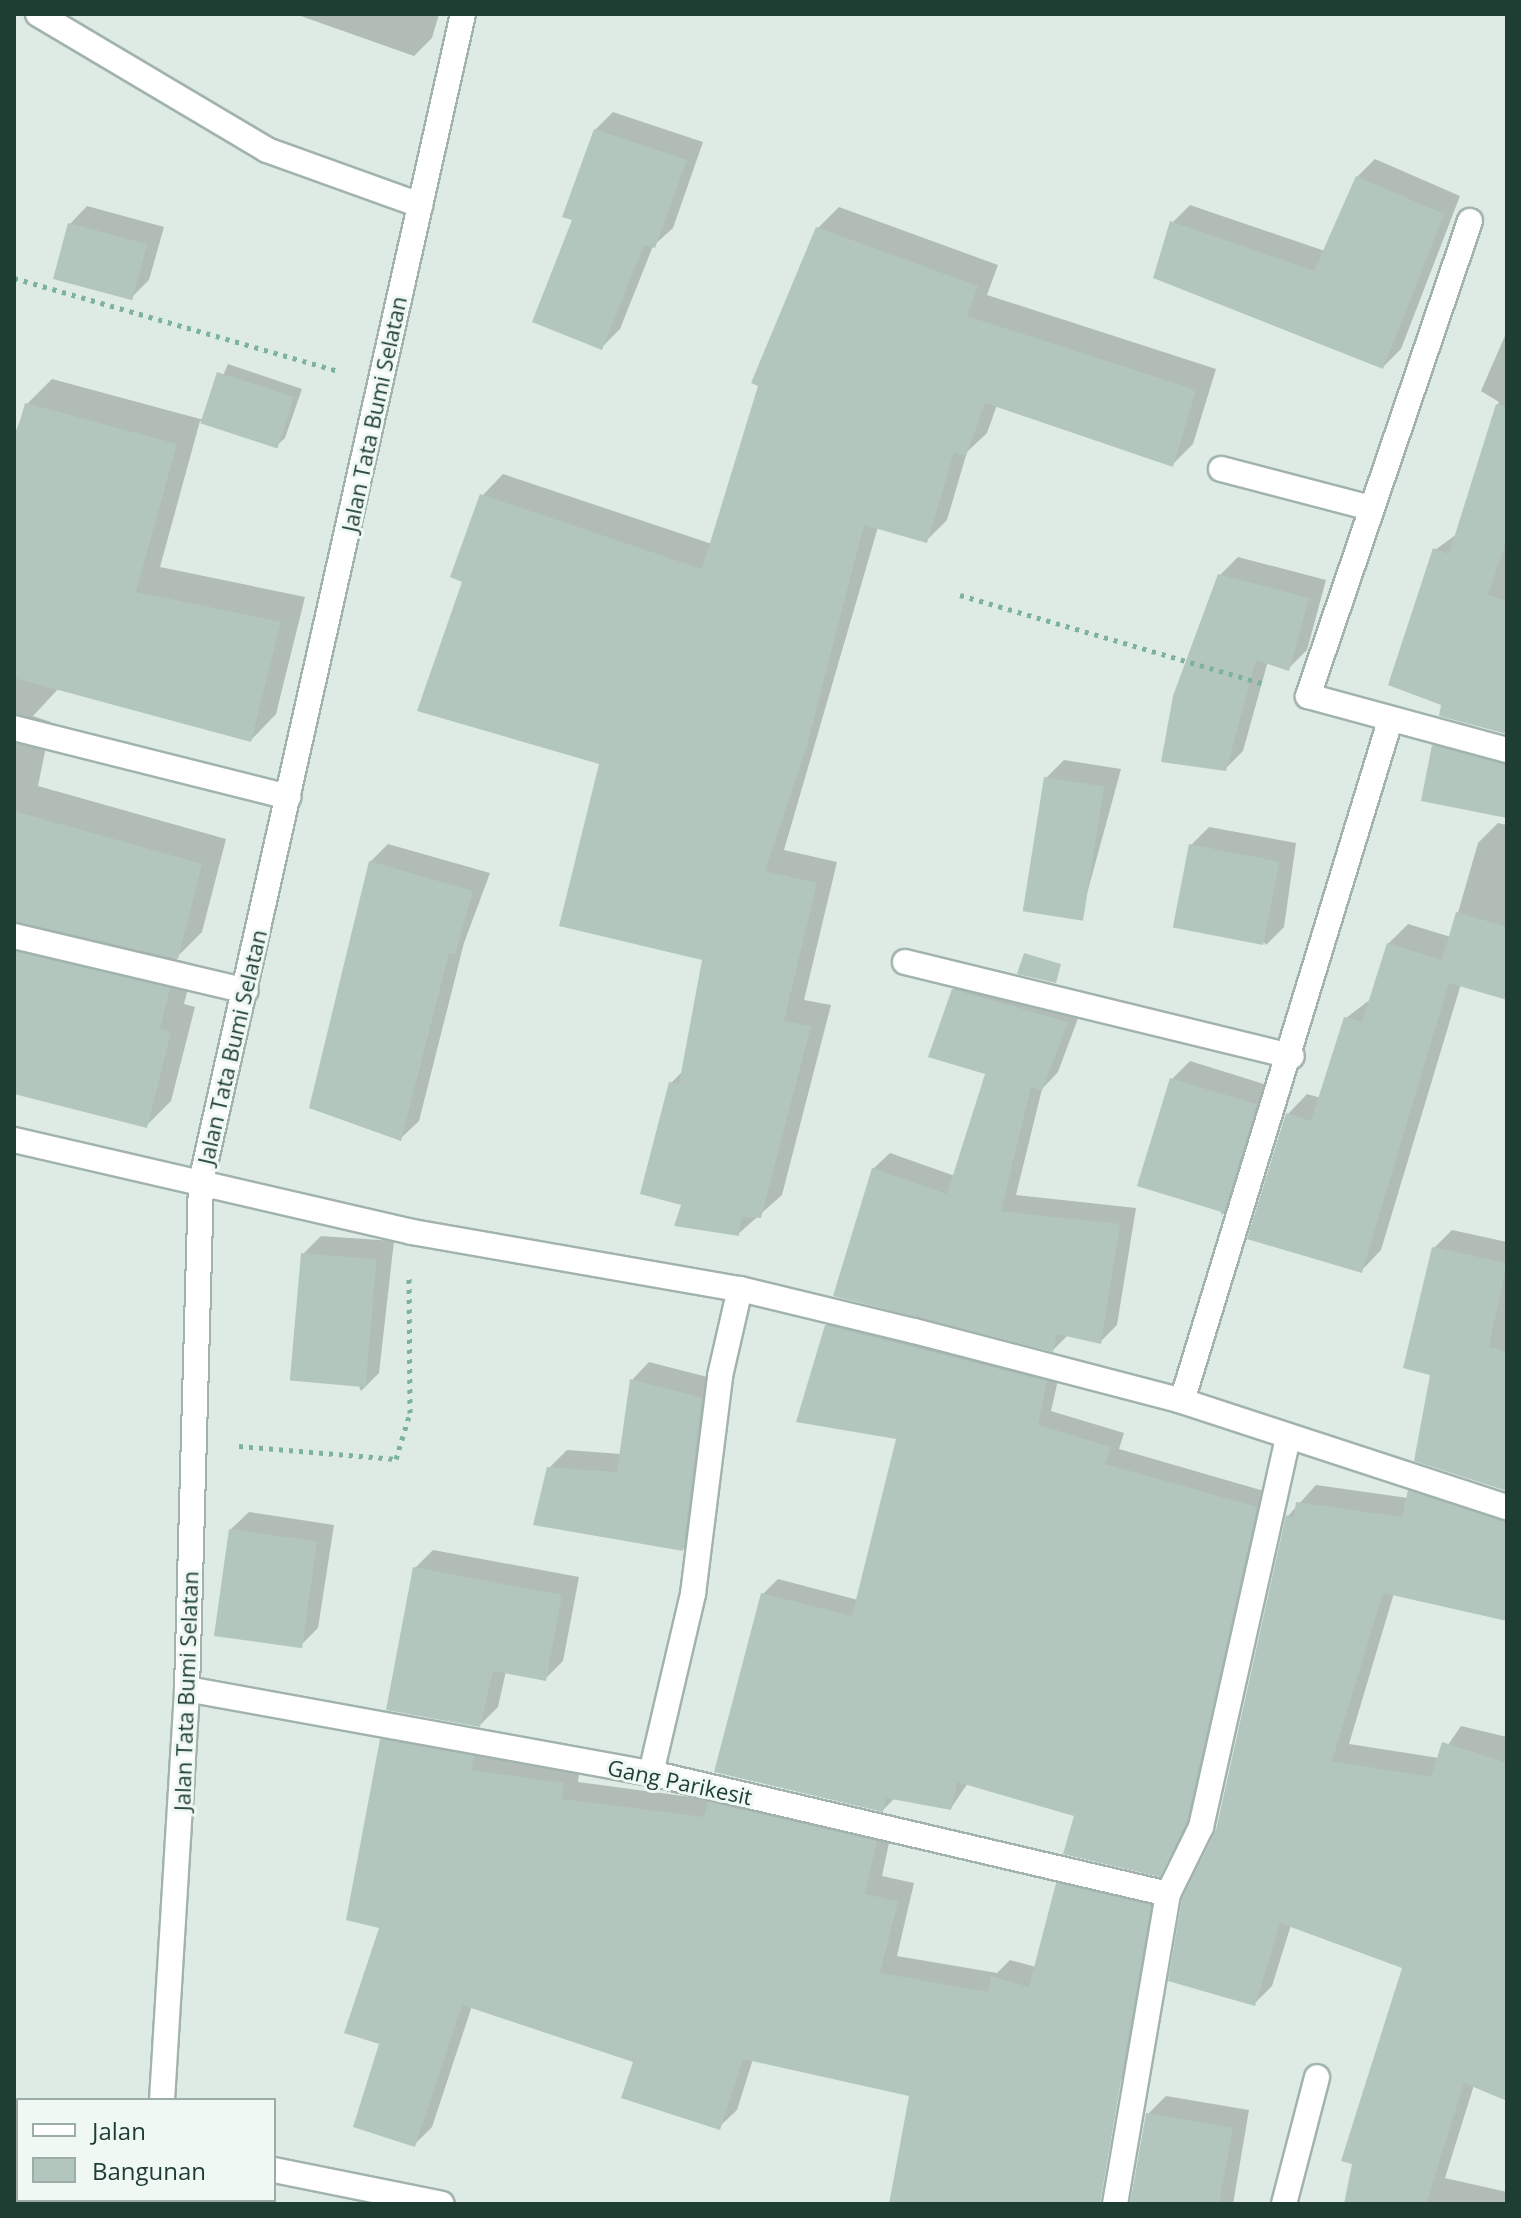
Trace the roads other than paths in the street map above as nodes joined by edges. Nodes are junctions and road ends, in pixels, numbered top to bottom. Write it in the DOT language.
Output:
graph roads {
  1 [pos="38,14"];
  2 [pos="463,14"];
  3 [pos="420,205"];
  4 [pos="1470,221"];
  5 [pos="1221,469"];
  6 [pos="1371,508"];
  7 [pos="1390,721"];
  8 [pos="14,728"];
  9 [pos="1507,750"];
  10 [pos="288,797"];
  11 [pos="14,936"];
  12 [pos="905,962"];
  13 [pos="246,991"];
  14 [pos="1292,1056"];
  15 [pos="14,1140"];
  16 [pos="201,1182"];
  17 [pos="740,1289"];
  18 [pos="1182,1401"];
  19 [pos="1288,1437"];
  20 [pos="1507,1507"];
  21 [pos="187,1689"];
  22 [pos="651,1773"];
  23 [pos="1168,1894"];
  24 [pos="1317,2077"];
  25 [pos="162,2098"];
  26 [pos="276,2170"];
  27 [pos="442,2204"];
  28 [pos="1115,2204"];
  29 [pos="1284,2204"];
  1 -- 3 [label="street"];
  2 -- 3 [label="street, Jalan Tata Bumi Selatan"];
  3 -- 10 [label="street, Jalan Tata Bumi Selatan"];
  4 -- 6 [label="street"];
  5 -- 6 [label="street"];
  6 -- 7 [label="street"];
  7 -- 9 [label="street"];
  7 -- 14 [label="street"];
  8 -- 10 [label="street"];
  10 -- 13 [label="street, Jalan Tata Bumi Selatan"];
  11 -- 13 [label="street"];
  12 -- 14 [label="street"];
  13 -- 16 [label="street, Jalan Tata Bumi Selatan"];
  14 -- 18 [label="street"];
  15 -- 16 [label="street"];
  16 -- 17 [label="street"];
  16 -- 21 [label="street, Jalan Tata Bumi Selatan"];
  17 -- 18 [label="street"];
  17 -- 22 [label="street"];
  18 -- 19 [label="street"];
  19 -- 20 [label="street"];
  19 -- 23 [label="street"];
  21 -- 22 [label="street, Gang Parikesit"];
  21 -- 25 [label="street, Jalan Tata Bumi Selatan"];
  22 -- 23 [label="street, Gang Parikesit"];
  23 -- 28 [label="street"];
  24 -- 29 [label="street"];
  26 -- 27 [label="street"];
}
